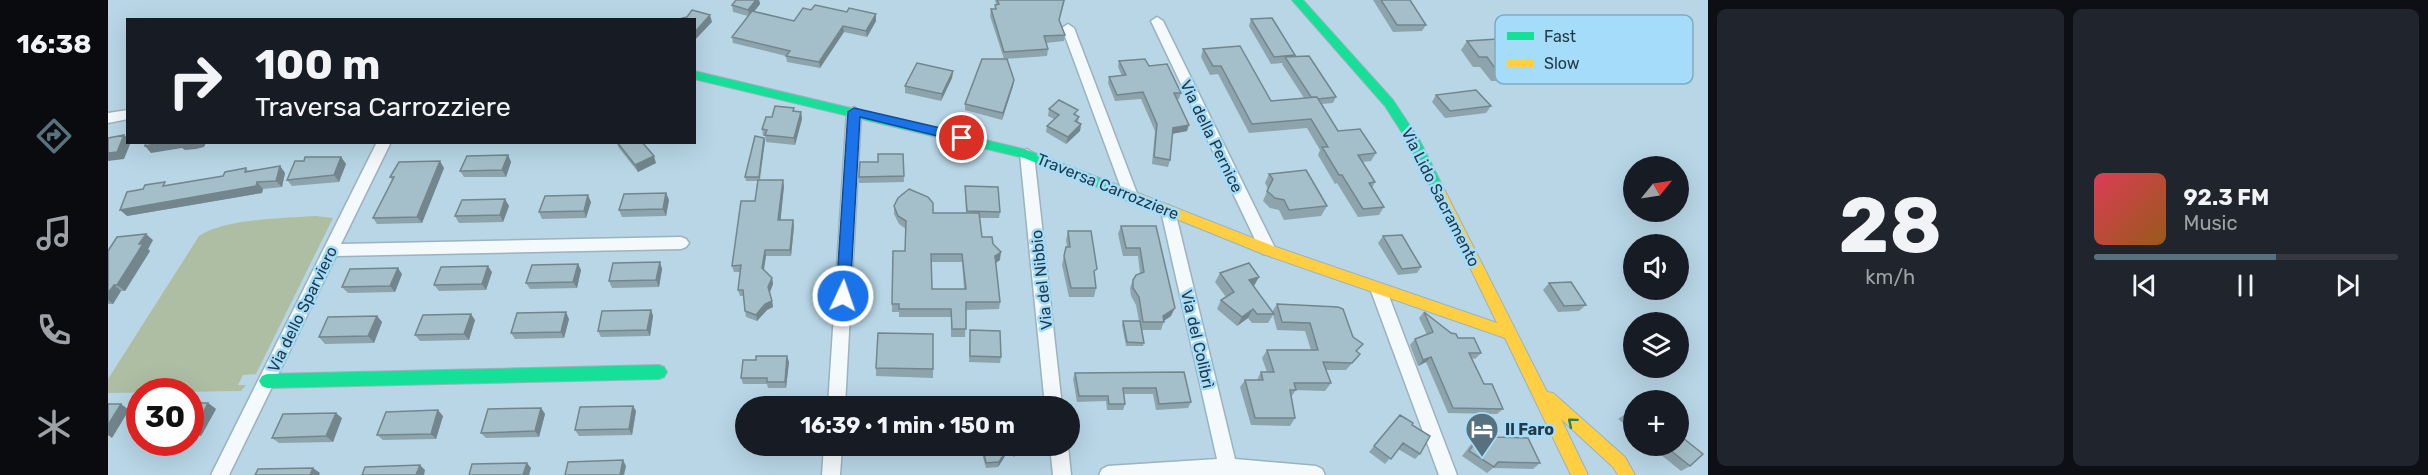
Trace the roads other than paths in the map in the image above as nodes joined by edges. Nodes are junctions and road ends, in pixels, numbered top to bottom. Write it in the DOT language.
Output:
graph roads {
  1 [pos="1297,0"];
  2 [pos="1157,21"];
  3 [pos="1068,28"];
  4 [pos="696,75"];
  5 [pos="854,112"];
  6 [pos="126,114"];
  7 [pos="108,118"];
  8 [pos="383,144"];
  9 [pos="1027,154"];
  10 [pos="1131,196"];
  11 [pos="1168,211"];
  12 [pos="681,243"];
  13 [pos="331,250"];
  14 [pos="1268,250"];
  15 [pos="1379,291"];
  16 [pos="1510,334"];
  17 [pos="659,372"];
  18 [pos="267,381"];
  19 [pos="1536,384"];
  20 [pos="837,396"];
  21 [pos="1053,396"];
  22 [pos="832,456"];
  23 [pos="1060,456"];
  24 [pos="1620,465"];
  25 [pos="1228,467"];
  26 [pos="1579,471"];
  27 [pos="220,475"];
  28 [pos="831,475"];
  29 [pos="1062,475"];
  30 [pos="1108,475"];
  31 [pos="1316,475"];
  32 [pos="1448,475"];
  33 [pos="1639,475"];
  1 -- 16 [label="street, Via Lido Sacramento"];
  2 -- 14 [label="street, Via della Pernice"];
  3 -- 10 [label="street"];
  4 -- 5 [label="street, Traversa Carrozziere"];
  5 -- 9 [label="street, Traversa Carrozziere"];
  5 -- 20 [label="street"];
  6 -- 7 [label="street"];
  8 -- 13 [label="street, Via dello Sparviero"];
  9 -- 10 [label="street, Traversa Carrozziere"];
  9 -- 21 [label="street, Via del Nibbio"];
  10 -- 11 [label="street, Traversa Carrozziere"];
  11 -- 14 [label="street, Traversa Carrozziere"];
  11 -- 25 [label="street, Via del Colibrì"];
  12 -- 13 [label="street"];
  13 -- 18 [label="street, Via dello Sparviero"];
  14 -- 15 [label="street, Traversa Carrozziere"];
  15 -- 16 [label="street, Traversa Carrozziere"];
  15 -- 32 [label="street"];
  16 -- 19 [label="street, Via Lido Sacramento"];
  17 -- 18 [label="street"];
  18 -- 27 [label="street, Via dello Sparviero"];
  24 -- 19 [label="street, one-way"];
  19 -- 26 [label="street"];
  22 -- 28 [label="street"];
  23 -- 29 [label="street"];
  24 -- 26 [label="street"];
  24 -- 33 [label="street"];
  25 -- 30 [label="street"];
  25 -- 31 [label="street"];
}
